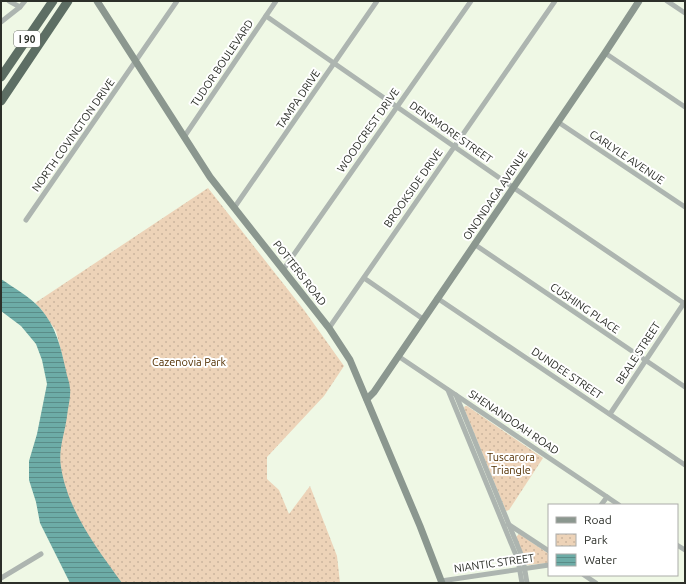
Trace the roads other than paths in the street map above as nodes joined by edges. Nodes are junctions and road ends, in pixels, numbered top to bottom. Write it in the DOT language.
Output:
graph roads {
  1 [pos="9,1"];
  2 [pos="25,1"];
  3 [pos="53,1"];
  4 [pos="97,1"];
  5 [pos="177,1"];
  6 [pos="276,1"];
  7 [pos="377,1"];
  8 [pos="471,1"];
  9 [pos="555,1"];
  10 [pos="639,1"];
  11 [pos="667,1"];
  12 [pos="72,2"];
  13 [pos="20,7"];
  14 [pos="685,13"];
  15 [pos="266,16"];
  16 [pos="1,22"];
  17 [pos="605,53"];
  18 [pos="136,61"];
  19 [pos="334,63"];
  20 [pos="1,77"];
  21 [pos="1,101"];
  22 [pos="397,106"];
  23 [pos="685,106"];
  24 [pos="558,122"];
  25 [pos="184,137"];
  26 [pos="454,147"];
  27 [pos="514,188"];
  28 [pos="234,208"];
  29 [pos="685,208"];
  30 [pos="26,220"];
  31 [pos="474,244"];
  32 [pos="283,270"];
  33 [pos="364,278"];
  34 [pos="437,298"];
  35 [pos="684,303"];
  36 [pos="423,319"];
  37 [pos="329,328"];
  38 [pos="398,356"];
  39 [pos="645,361"];
  40 [pos="685,388"];
  41 [pos="448,389"];
  42 [pos="455,394"];
  43 [pos="367,399"];
  44 [pos="610,414"];
  45 [pos="685,465"];
  46 [pos="607,497"];
  47 [pos="602,504"];
  48 [pos="618,504"];
  49 [pos="501,519"];
  50 [pos="508,523"];
  51 [pos="548,550"];
  52 [pos="41,554"];
  53 [pos="548,565"];
  54 [pos="522,568"];
  55 [pos="586,576"];
  56 [pos="1,578"];
  57 [pos="442,582"];
  58 [pos="522,583"];
  59 [pos="526,583"];
  60 [pos="596,583"];
  1 -- 13 [label="street"];
  2 -- 13 [label="street"];
  3 -- 20 [label="highway, I 90"];
  4 -- 18 [label="street, POTTERS ROAD"];
  5 -- 18 [label="street, NORTH COVINGTON DRIVE"];
  6 -- 15 [label="street, TUDOR BOULEVARD"];
  7 -- 19 [label="street, TAMPA DRIVE"];
  8 -- 22 [label="street, WOODCREST DRIVE"];
  9 -- 26 [label="street, BROOKSIDE DRIVE"];
  10 -- 17 [label="street, ONONDAGA AVENUE"];
  11 -- 14 [label="street"];
  12 -- 21 [label="highway"];
  13 -- 16 [label="street"];
  15 -- 19 [label="street, DENSMORE STREET"];
  15 -- 25 [label="street, TUDOR BOULEVARD"];
  17 -- 23 [label="street"];
  17 -- 24 [label="street, ONONDAGA AVENUE"];
  18 -- 25 [label="street, POTTERS ROAD"];
  18 -- 30 [label="street, NORTH COVINGTON DRIVE"];
  19 -- 22 [label="street, DENSMORE STREET"];
  19 -- 28 [label="street, TAMPA DRIVE"];
  22 -- 26 [label="street, DENSMORE STREET"];
  22 -- 32 [label="street, WOODCREST DRIVE"];
  24 -- 27 [label="street, ONONDAGA AVENUE"];
  24 -- 29 [label="street, CARLYLE AVENUE"];
  25 -- 28 [label="street, POTTERS ROAD"];
  26 -- 27 [label="street, DENSMORE STREET"];
  26 -- 33 [label="street, BROOKSIDE DRIVE"];
  27 -- 31 [label="street, ONONDAGA AVENUE"];
  27 -- 35 [label="street, DENSMORE STREET"];
  28 -- 32 [label="street, POTTERS ROAD"];
  31 -- 34 [label="street, ONONDAGA AVENUE"];
  31 -- 39 [label="street, CUSHING PLACE"];
  32 -- 37 [label="street, POTTERS ROAD"];
  33 -- 36 [label="street"];
  33 -- 37 [label="street, BROOKSIDE DRIVE"];
  34 -- 36 [label="street, ONONDAGA AVENUE"];
  34 -- 44 [label="street, DUNDEE STREET"];
  35 -- 39 [label="street, BEALE STREET"];
  36 -- 38 [label="street, ONONDAGA AVENUE"];
  37 -- 43 [label="street, POTTERS ROAD"];
  38 -- 41 [label="street, SHENANDOAH ROAD"];
  38 -- 43 [label="street, ONONDAGA AVENUE"];
  39 -- 40 [label="street, CUSHING PLACE"];
  39 -- 44 [label="street, BEALE STREET"];
  41 -- 42 [label="street, SHENANDOAH ROAD"];
  41 -- 49 [label="street"];
  42 -- 46 [label="street, SHENANDOAH ROAD"];
  42 -- 50 [label="street"];
  43 -- 57 [label="street, POTTERS ROAD"];
  44 -- 45 [label="street, DUNDEE STREET"];
  46 -- 47 [label="street"];
  46 -- 48 [label="street, SHENANDOAH ROAD"];
  49 -- 50 [label="street"];
  49 -- 54 [label="street"];
  50 -- 51 [label="street"];
  50 -- 54 [label="street"];
  52 -- 56 [label="street"];
  53 -- 54 [label="street, NIANTIC STREET"];
  54 -- 57 [label="street, NIANTIC STREET"];
  54 -- 58 [label="street"];
  54 -- 59 [label="street"];
  55 -- 60 [label="street"];
}
